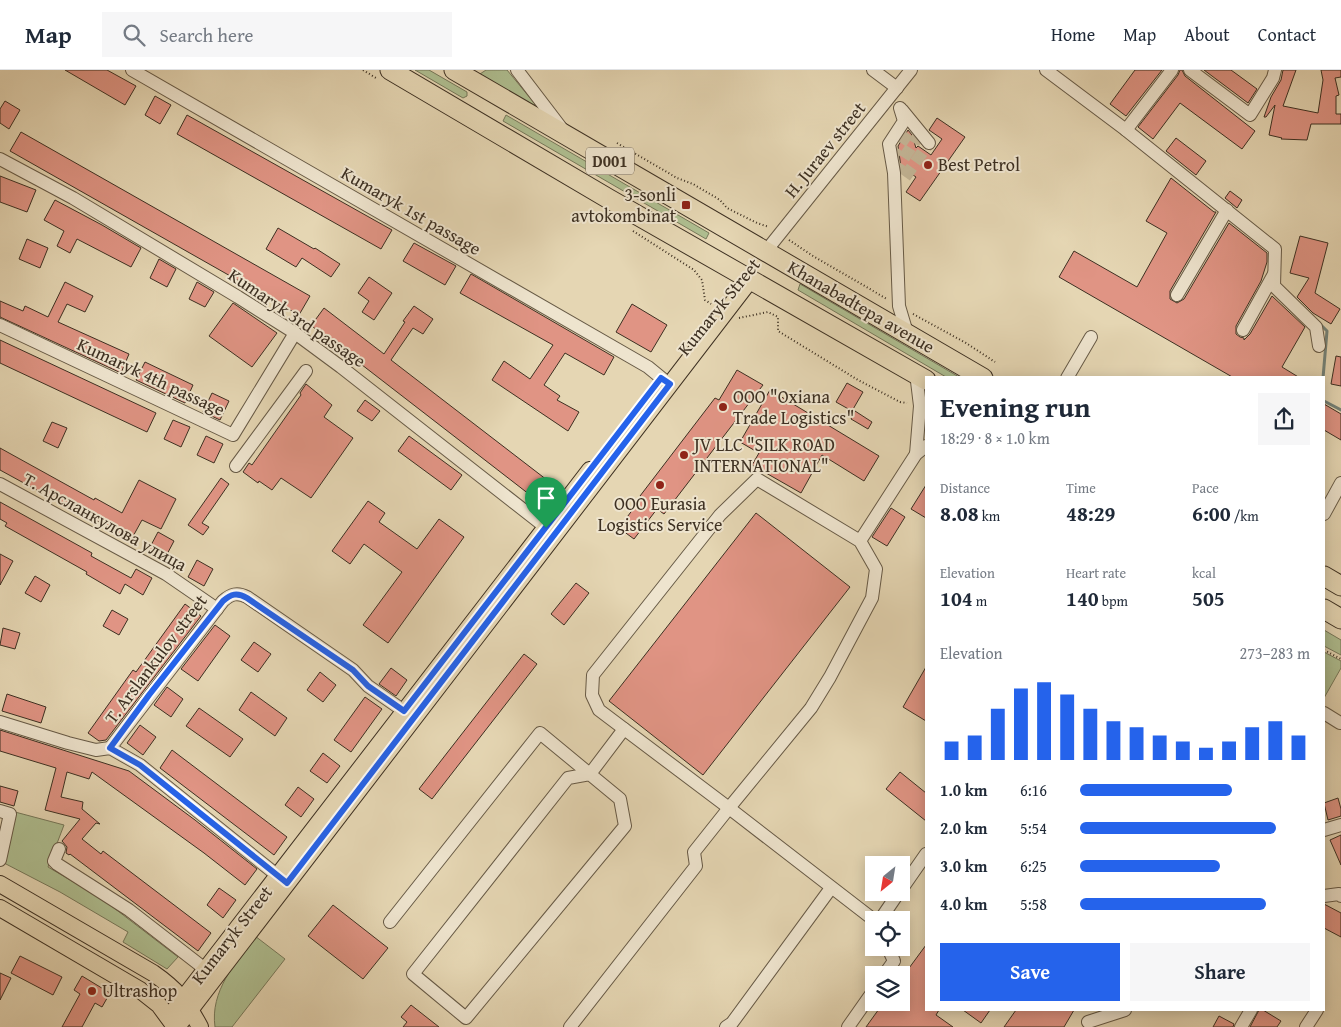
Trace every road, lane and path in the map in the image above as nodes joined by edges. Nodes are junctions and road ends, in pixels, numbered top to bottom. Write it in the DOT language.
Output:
graph roads {
  1 [pos="132,70"];
  2 [pos="390,70"];
  3 [pos="517,70"];
  4 [pos="873,70"];
  5 [pos="911,70"];
  6 [pos="1046,70"];
  7 [pos="1172,70"];
  8 [pos="1190,70"];
  9 [pos="1275,70"];
  10 [pos="459,71"];
  11 [pos="897,88"];
  12 [pos="486,89"];
  13 [pos="888,99"];
  14 [pos="900,108"];
  15 [pos="469,116"];
  16 [pos="1126,130"];
  17 [pos="566,135"];
  18 [pos="617,143"];
  19 [pos="929,143"];
  20 [pos="0,159"];
  21 [pos="905,177"];
  22 [pos="894,191"];
  23 [pos="1227,210"];
  24 [pos="769,228"];
  25 [pos="766,251"];
  26 [pos="813,256"];
  27 [pos="810,260"];
  28 [pos="1274,273"];
  29 [pos="747,276"];
  30 [pos="1177,295"];
  31 [pos="734,319"];
  32 [pos="0,326"];
  33 [pos="1243,330"];
  34 [pos="295,333"];
  35 [pos="907,334"];
  36 [pos="1091,336"];
  37 [pos="1319,346"];
  38 [pos="306,370"];
  39 [pos="921,376"];
  40 [pos="980,376"];
  41 [pos="1068,376"];
  42 [pos="666,381"];
  43 [pos="920,406"];
  44 [pos="249,409"];
  45 [pos="269,421"];
  46 [pos="921,450"];
  47 [pos="236,466"];
  48 [pos="1341,483"];
  49 [pos="0,484"];
  50 [pos="1325,512"];
  51 [pos="550,532"];
  52 [pos="860,541"];
  53 [pos="1325,577"];
  54 [pos="1341,586"];
  55 [pos="217,609"];
  56 [pos="1325,610"];
  57 [pos="1341,619"];
  58 [pos="1325,651"];
  59 [pos="1341,659"];
  60 [pos="404,711"];
  61 [pos="1325,714"];
  62 [pos="0,722"];
  63 [pos="1340,723"];
  64 [pos="624,729"];
  65 [pos="110,748"];
  66 [pos="590,774"];
  67 [pos="729,808"];
  68 [pos="0,811"];
  69 [pos="1341,825"];
  70 [pos="1325,830"];
  71 [pos="59,849"];
  72 [pos="925,855"];
  73 [pos="0,860"];
  74 [pos="910,877"];
  75 [pos="283,880"];
  76 [pos="0,884"];
  77 [pos="831,888"];
  78 [pos="1325,896"];
  79 [pos="1341,896"];
  80 [pos="0,908"];
  81 [pos="865,913"];
  82 [pos="390,922"];
  83 [pos="205,969"];
  84 [pos="187,1003"];
  85 [pos="865,1003"];
  86 [pos="1122,1011"];
  87 [pos="1250,1011"];
  88 [pos="1316,1011"];
  89 [pos="1088,1022"];
  90 [pos="171,1024"];
  91 [pos="200,1027"];
  92 [pos="570,1027"];
  93 [pos="726,1027"];
  94 [pos="848,1027"];
  95 [pos="1241,1027"];
  96 [pos="1306,1027"];
  1 -- 42 [label="street, Kumaryk 1st passage"];
  2 -- 15 [label="highway, Khanabadtepa avenue / D001"];
  3 -- 17 [label="street"];
  4 -- 11 [label="street"];
  5 -- 11 [label="street, H. Juraev street"];
  6 -- 16 [label="street"];
  7 -- 16 [label="street"];
  8 -- 9 [label="street"];
  10 -- 12 [label="highway, Khanabadtepa avenue / D001"];
  11 -- 13 [label="street, H. Juraev street"];
  12 -- 15 [label="highway"];
  12 -- 17 [label="highway, Khanabadtepa avenue / D001"];
  13 -- 14 [label="street"];
  13 -- 25 [label="street, H. Juraev street"];
  14 -- 19 [label="street"];
  14 -- 22 [label="street"];
  15 -- 29 [label="highway, Khanabadtepa avenue / D001"];
  16 -- 23 [label="street"];
  17 -- 25 [label="highway, Khanabadtepa avenue / D001"];
  18 -- 24 [label="path"];
  20 -- 34 [label="street, Kumaryk 3rd passage"];
  21 -- 22 [label="street"];
  22 -- 35 [label="street"];
  23 -- 28 [label="street"];
  23 -- 30 [label="street"];
  25 -- 29 [label="highway, Kumaryk Street"];
  25 -- 35 [label="highway, Khanabadtepa avenue / D001"];
  26 -- 27 [label="path"];
  28 -- 33 [label="street"];
  28 -- 37 [label="street"];
  29 -- 39 [label="highway, Khanabadtepa avenue / D001"];
  29 -- 42 [label="main road, Kumaryk Street"];
  31 -- 43 [label="path"];
  32 -- 44 [label="street, Kumaryk 4th passage"];
  34 -- 44 [label="street, Kumaryk 4th passage"];
  34 -- 51 [label="street, Kumaryk 3rd passage"];
  35 -- 40 [label="highway, Khanabadtepa avenue / D001"];
  36 -- 41 [label="street"];
  38 -- 45 [label="street"];
  39 -- 43 [label="street"];
  42 -- 51 [label="main road, Kumaryk Street"];
  43 -- 46 [label="street"];
  44 -- 45 [label="street"];
  45 -- 47 [label="street"];
  46 -- 52 [label="street"];
  48 -- 50 [label="street"];
  49 -- 55 [label="street, Т. Арсланкулова улица"];
  51 -- 60 [label="main road, Kumaryk Street"];
  51 -- 75 [label="main road, Kumaryk Street"];
  52 -- 64 [label="street"];
  52 -- 67 [label="street"];
  53 -- 54 [label="highway"];
  55 -- 60 [label="street, T. Arslankulov street"];
  55 -- 65 [label="street, T. Arslankulov street"];
  56 -- 57 [label="highway"];
  58 -- 59 [label="path"];
  60 -- 75 [label="main road, Kumaryk Street"];
  61 -- 63 [label="street"];
  62 -- 65 [label="street"];
  64 -- 66 [label="street"];
  64 -- 67 [label="street"];
  65 -- 75 [label="street"];
  66 -- 66 [label="street"];
  66 -- 82 [label="street"];
  67 -- 77 [label="street"];
  67 -- 92 [label="street"];
  68 -- 73 [label="street"];
  69 -- 70 [label="street"];
  71 -- 83 [label="street"];
  72 -- 74 [label="street"];
  75 -- 83 [label="main road, Kumaryk Street"];
  75 -- 84 [label="main road, Kumaryk Street"];
  76 -- 84 [label="main road, Kumaryk Street"];
  77 -- 81 [label="street"];
  77 -- 93 [label="street"];
  78 -- 79 [label="street"];
  80 -- 90 [label="main road, Kumaryk Street"];
  83 -- 84 [label="main road, Kumaryk Street"];
  84 -- 90 [label="main road, Kumaryk Street"];
  84 -- 91 [label="main road, Kumaryk Street"];
  85 -- 94 [label="street"];
  86 -- 89 [label="street"];
  87 -- 95 [label="street"];
  88 -- 96 [label="street"];
}
